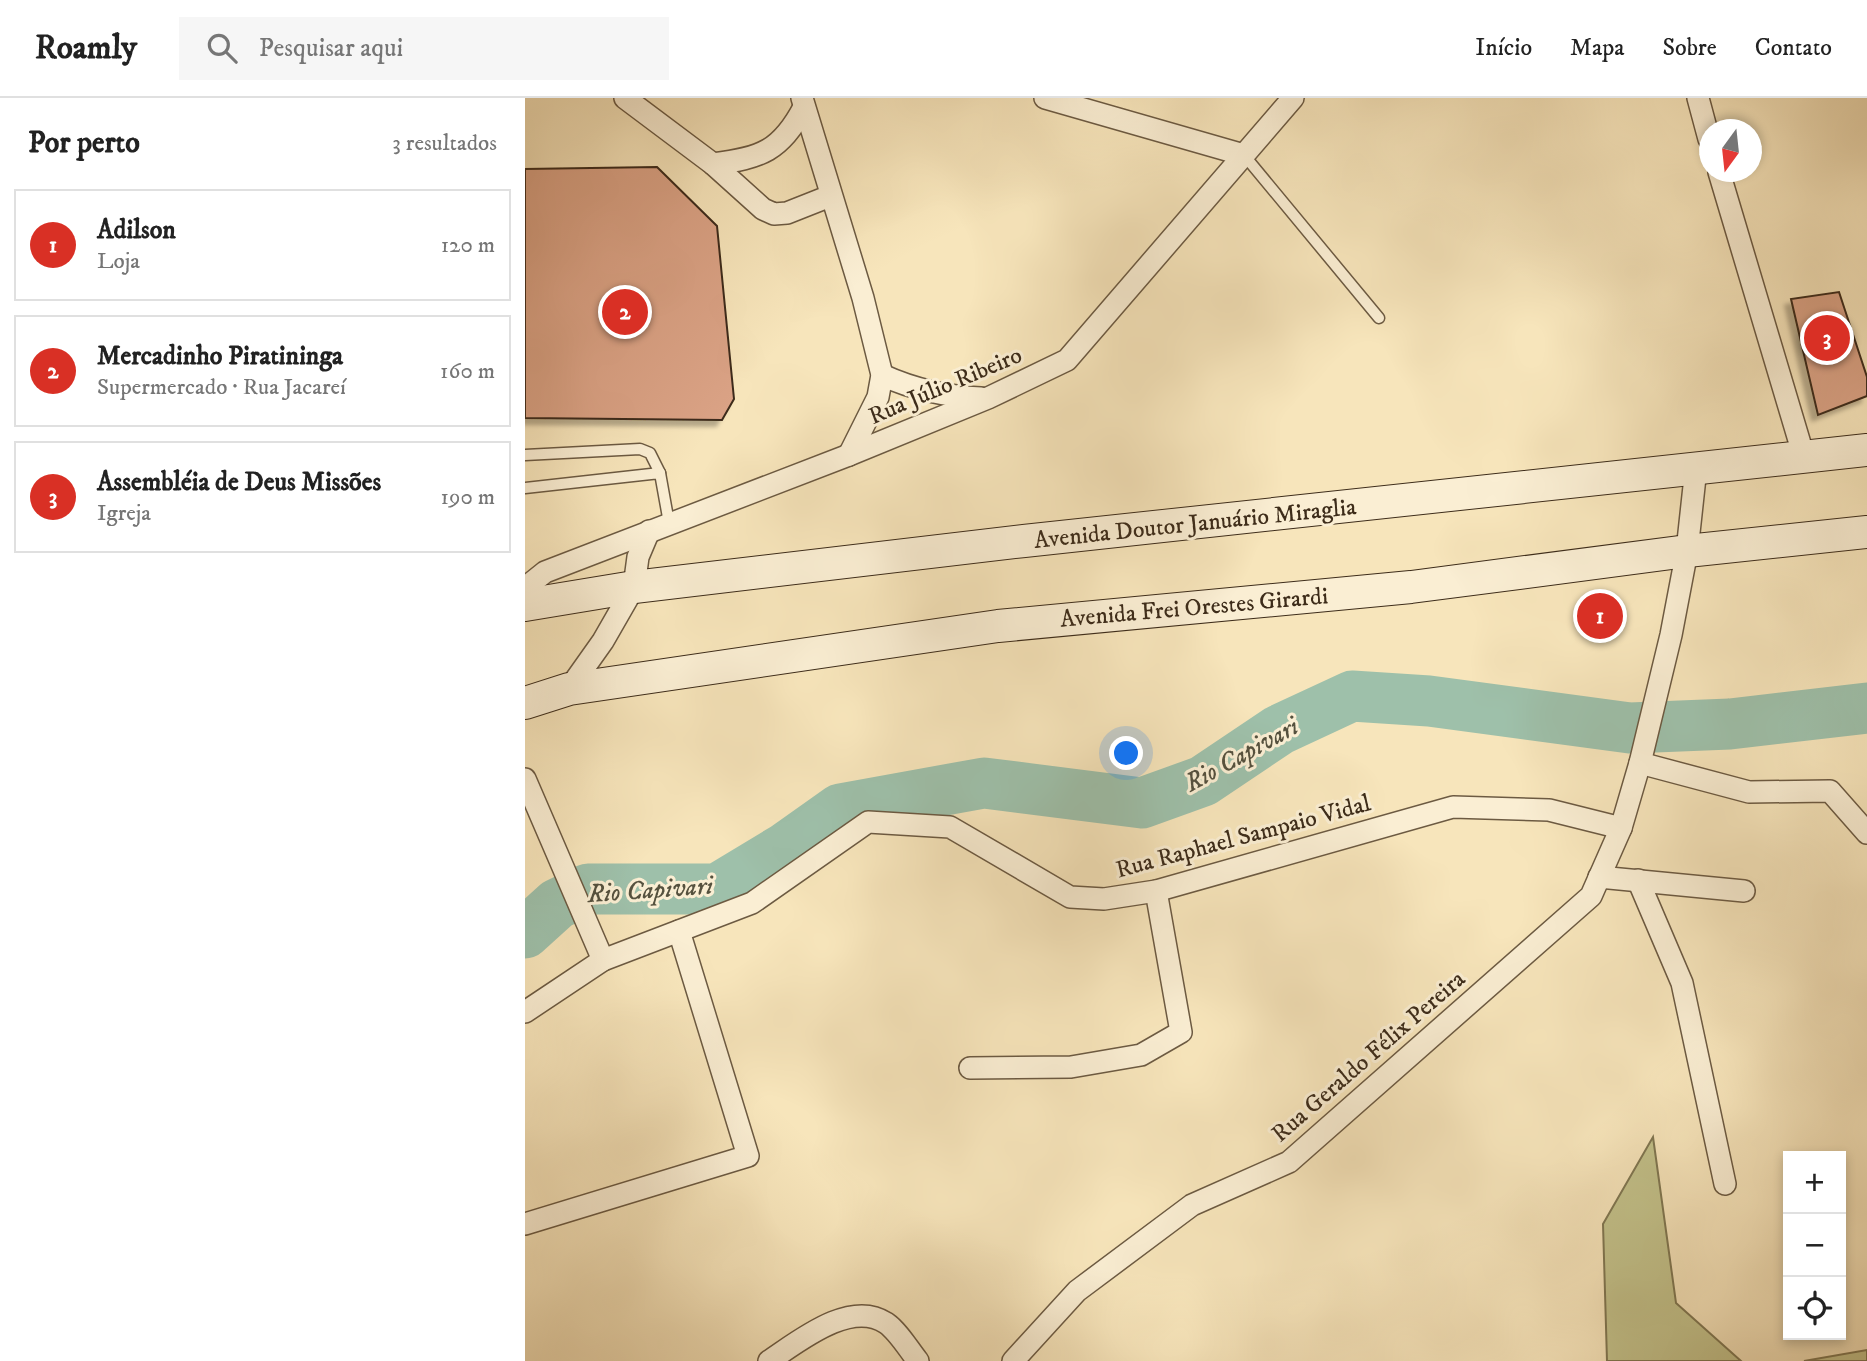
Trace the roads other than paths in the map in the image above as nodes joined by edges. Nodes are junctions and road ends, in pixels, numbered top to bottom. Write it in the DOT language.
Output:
graph roads {
  1 [pos="625,98"];
  2 [pos="1045,98"];
  3 [pos="1293,98"];
  4 [pos="1697,98"];
  5 [pos="803,102"];
  6 [pos="1704,119"];
  7 [pos="1244,155"];
  8 [pos="713,164"];
  9 [pos="1722,182"];
  10 [pos="831,196"];
  11 [pos="1379,318"];
  12 [pos="881,375"];
  13 [pos="988,398"];
  14 [pos="1867,450"];
  15 [pos="525,455"];
  16 [pos="849,455"];
  17 [pos="1804,457"];
  18 [pos="1696,468"];
  19 [pos="660,473"];
  20 [pos="525,488"];
  21 [pos="659,527"];
  22 [pos="1867,532"];
  23 [pos="1687,551"];
  24 [pos="634,587"];
  25 [pos="525,588"];
  26 [pos="525,605"];
  27 [pos="569,689"];
  28 [pos="525,703"];
  29 [pos="1640,763"];
  30 [pos="525,779"];
  31 [pos="1621,828"];
  32 [pos="1867,833"];
  33 [pos="1599,877"];
  34 [pos="1638,880"];
  35 [pos="1156,891"];
  36 [pos="1744,891"];
  37 [pos="679,931"];
  38 [pos="601,957"];
  39 [pos="525,1012"];
  40 [pos="970,1068"];
  41 [pos="1725,1184"];
  42 [pos="525,1224"];
  43 [pos="769,1361"];
  44 [pos="918,1361"];
  45 [pos="1013,1361"];
  1 -- 8 [label="street"];
  2 -- 7 [label="street"];
  3 -- 7 [label="street, Rua Júlio Ribeiro"];
  4 -- 6 [label="street"];
  5 -- 8 [label="street"];
  5 -- 10 [label="street"];
  7 -- 11 [label="lane"];
  7 -- 13 [label="street, Rua Júlio Ribeiro"];
  8 -- 10 [label="street"];
  9 -- 17 [label="street"];
  10 -- 12 [label="street"];
  12 -- 13 [label="street"];
  12 -- 16 [label="street"];
  13 -- 16 [label="street, Rua Júlio Ribeiro"];
  14 -- 17 [label="main road, Avenida Doutor Januário Miraglia"];
  15 -- 19 [label="lane"];
  16 -- 21 [label="street, Rua Júlio Ribeiro"];
  17 -- 18 [label="main road, Avenida Doutor Januário Miraglia"];
  18 -- 23 [label="street, Rua Geraldo Félix Pereira"];
  18 -- 24 [label="main road, Avenida Doutor Januário Miraglia"];
  19 -- 20 [label="lane"];
  19 -- 21 [label="lane"];
  21 -- 24 [label="street"];
  21 -- 25 [label="street, Rua Júlio Ribeiro"];
  22 -- 23 [label="main road, Avenida Frei Orestes Girardi"];
  23 -- 27 [label="main road, Avenida Frei Orestes Girardi"];
  23 -- 29 [label="street, Rua Geraldo Félix Pereira"];
  24 -- 26 [label="main road, Avenida Doutor Januário Miraglia"];
  24 -- 27 [label="street"];
  27 -- 28 [label="main road, Avenida Frei Orestes Girardi"];
  29 -- 31 [label="street, Rua Geraldo Félix Pereira"];
  29 -- 32 [label="street"];
  30 -- 38 [label="street"];
  31 -- 33 [label="street, Rua Geraldo Félix Pereira"];
  31 -- 35 [label="street, Rua Raphael Sampaio Vidal"];
  33 -- 34 [label="street"];
  33 -- 45 [label="street, Rua Geraldo Félix Pereira"];
  34 -- 36 [label="street"];
  34 -- 41 [label="street"];
  35 -- 37 [label="street, Rua Raphael Sampaio Vidal"];
  35 -- 40 [label="street"];
  37 -- 38 [label="street, Rua Raphael Sampaio Vidal"];
  37 -- 42 [label="street"];
  38 -- 39 [label="street, Rua Raphael Sampaio Vidal"];
  43 -- 44 [label="street"];
}
